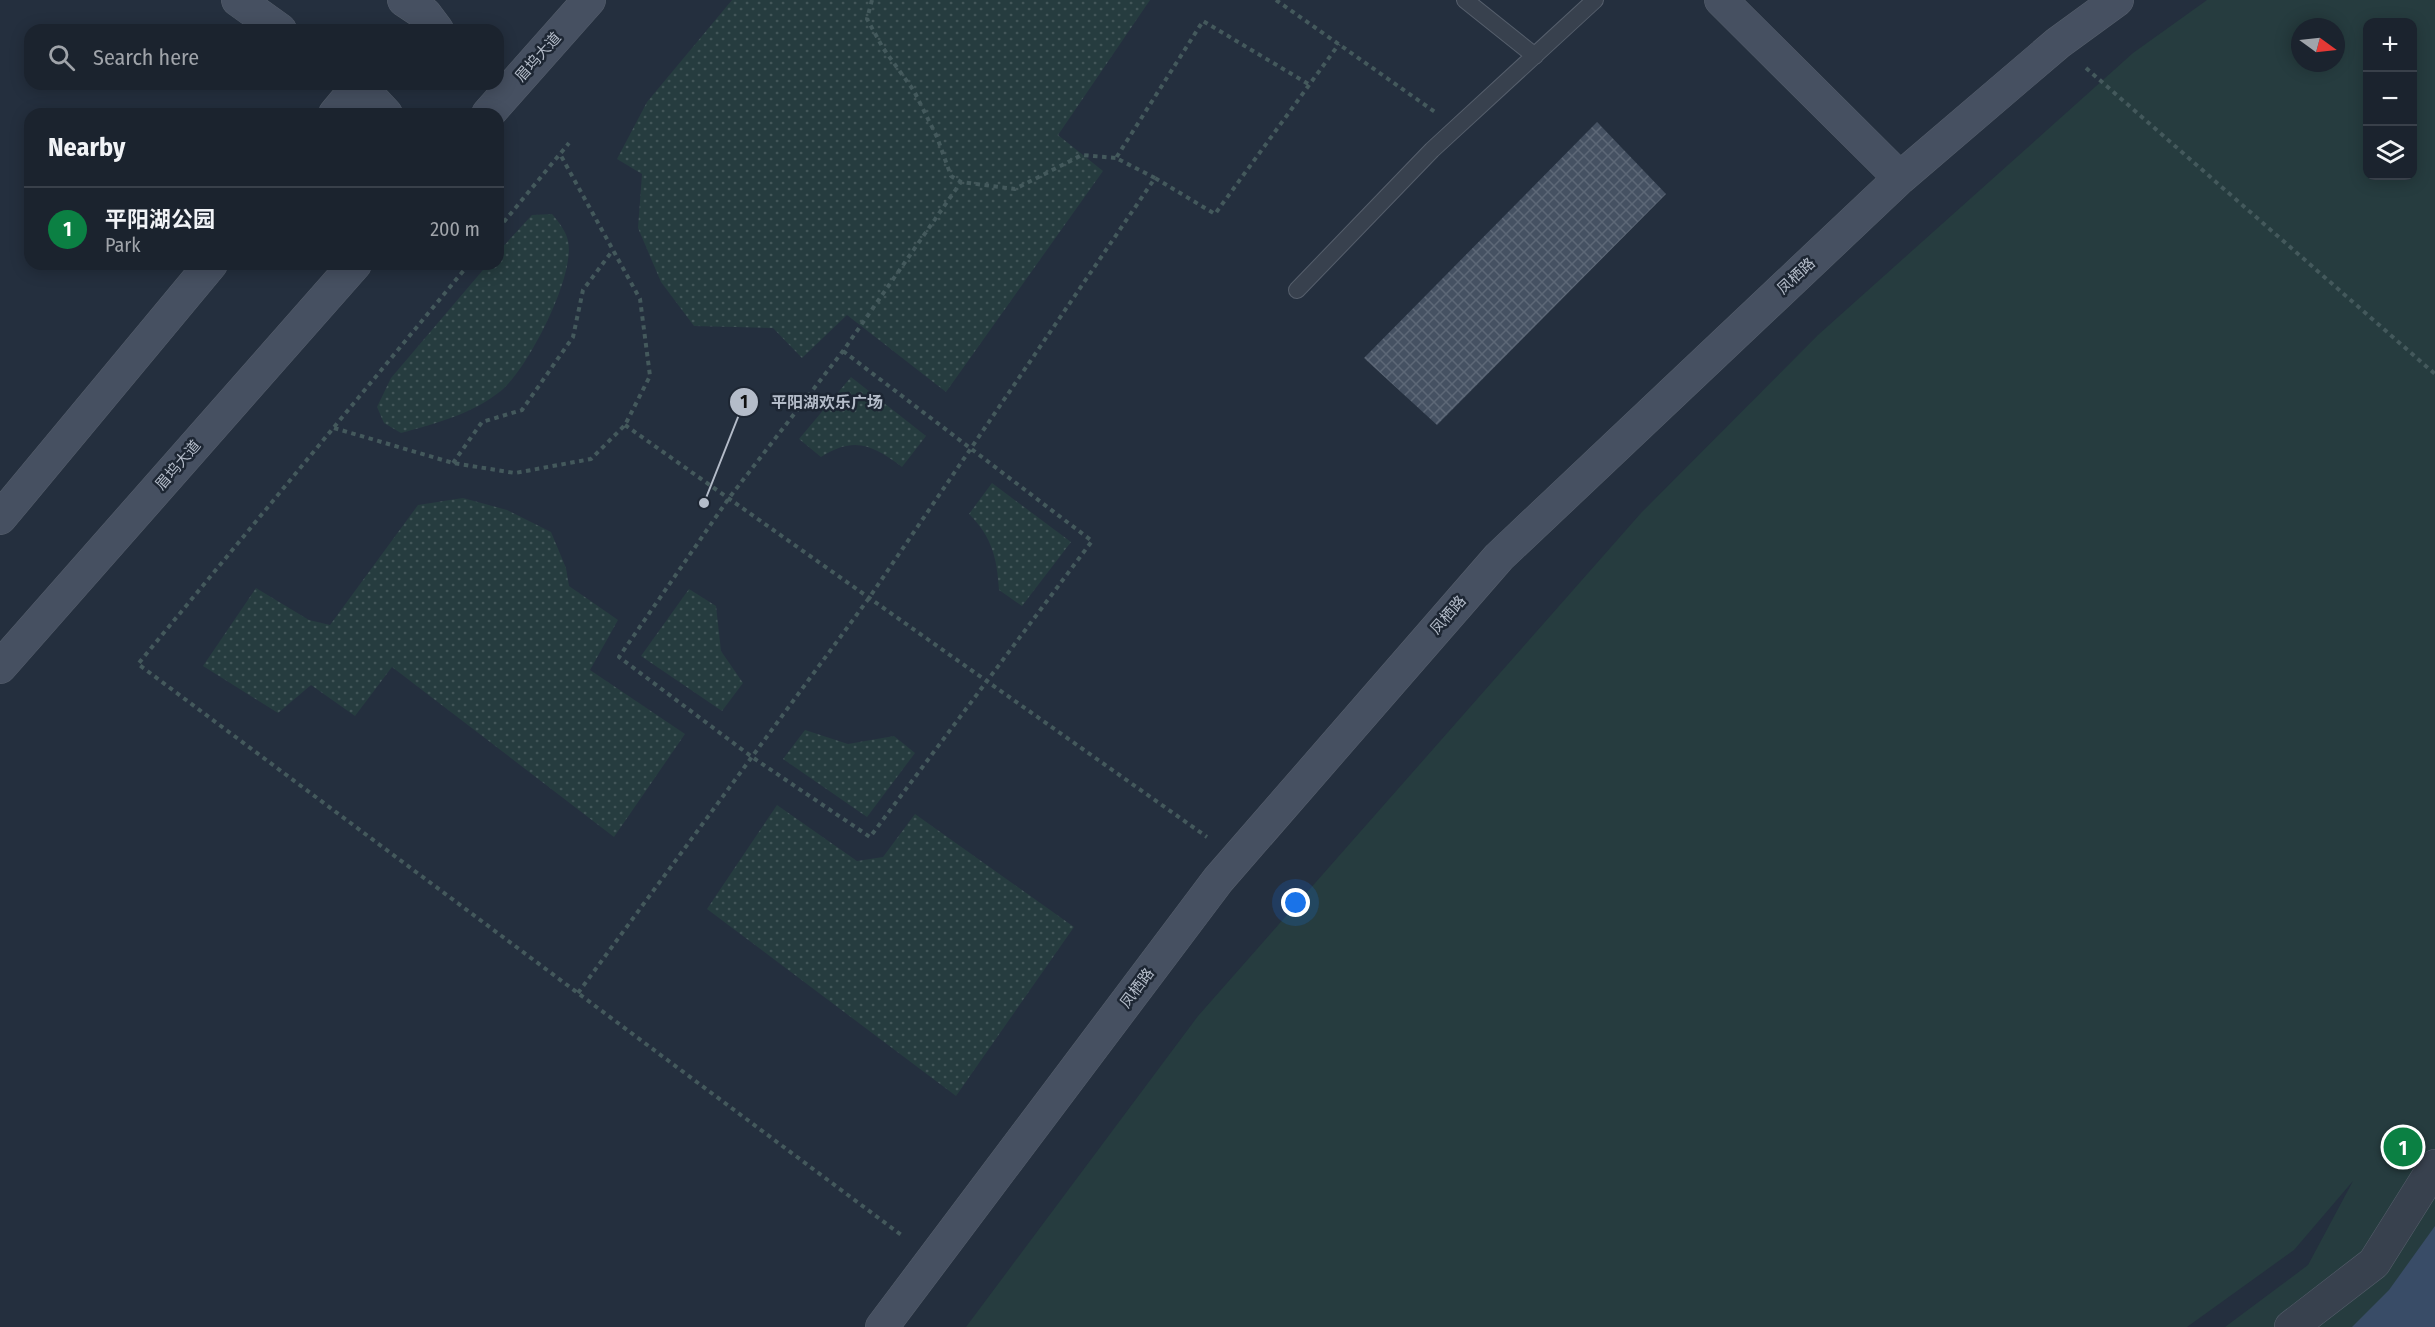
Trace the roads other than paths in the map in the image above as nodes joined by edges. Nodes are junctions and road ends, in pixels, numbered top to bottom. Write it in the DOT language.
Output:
graph roads {
  1 [pos="238,0"];
  2 [pos="589,0"];
  3 [pos="1465,0"];
  4 [pos="1594,0"];
  5 [pos="1721,0"];
  6 [pos="2117,0"];
  7 [pos="272,24"];
  8 [pos="1534,56"];
  9 [pos="504,85"];
  10 [pos="354,90"];
  11 [pos="364,90"];
  12 [pos="499,90"];
  13 [pos="488,101"];
  14 [pos="340,108"];
  15 [pos="381,108"];
  16 [pos="1900,178"];
  17 [pos="206,270"];
  18 [pos="350,270"];
  19 [pos="1297,290"];
  20 [pos="3,507"];
  21 [pos="0,667"];
  22 [pos="2435,1166"];
  23 [pos="882,1327"];
  24 [pos="2291,1327"];
  1 -- 7 [label="street"];
  2 -- 9 [label="street, 眉坞大道"];
  3 -- 8 [label="lane"];
  4 -- 8 [label="lane"];
  5 -- 16 [label="street"];
  6 -- 16 [label="street, 凤栖路"];
  8 -- 19 [label="lane"];
  10 -- 14 [label="street"];
  11 -- 15 [label="street"];
  12 -- 13 [label="street, 眉坞大道"];
  16 -- 23 [label="street, 凤栖路"];
  17 -- 20 [label="street"];
  18 -- 21 [label="street, 眉坞大道"];
  22 -- 24 [label="street"];
}
